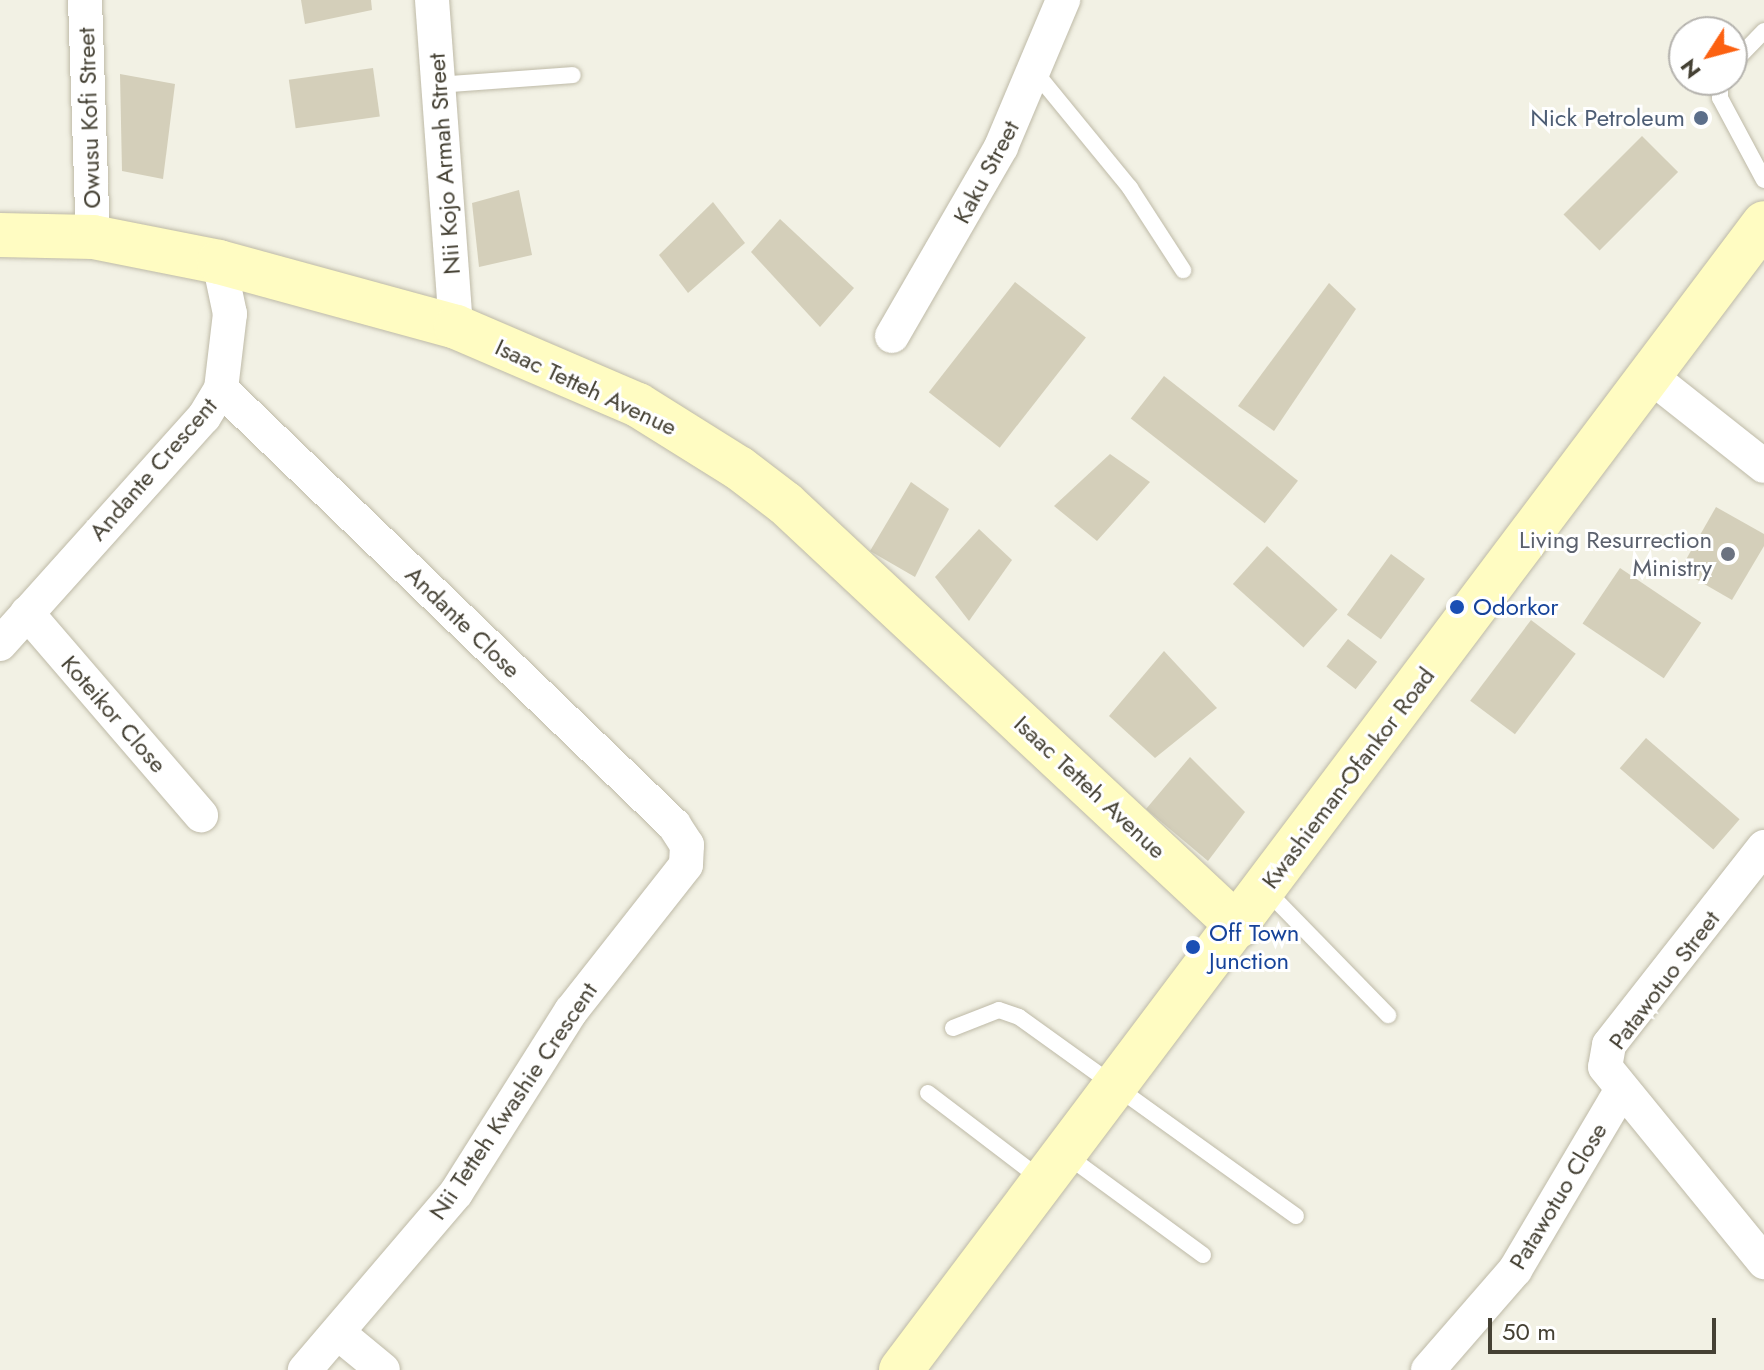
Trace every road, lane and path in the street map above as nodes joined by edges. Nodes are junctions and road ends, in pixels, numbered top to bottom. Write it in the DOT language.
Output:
graph roads {
  1 [pos="85,0"];
  2 [pos="432,0"];
  3 [pos="1063,0"];
  4 [pos="1764,31"];
  5 [pos="1748,48"];
  6 [pos="1036,73"];
  7 [pos="573,75"];
  8 [pos="438,85"];
  9 [pos="1720,96"];
  10 [pos="1764,180"];
  11 [pos="1764,223"];
  12 [pos="0,235"];
  13 [pos="93,237"];
  14 [pos="219,262"];
  15 [pos="1183,270"];
  16 [pos="456,327"];
  17 [pos="892,336"];
  18 [pos="1650,376"];
  19 [pos="221,389"];
  20 [pos="1764,466"];
  21 [pos="27,613"];
  22 [pos="0,644"];
  23 [pos="201,815"];
  24 [pos="1764,847"];
  25 [pos="686,865"];
  26 [pos="1265,889"];
  27 [pos="1238,926"];
  28 [pos="1388,1015"];
  29 [pos="953,1028"];
  30 [pos="1117,1084"];
  31 [pos="1621,1091"];
  32 [pos="928,1093"];
  33 [pos="1053,1167"];
  34 [pos="1296,1216"];
  35 [pos="1203,1255"];
  36 [pos="1764,1262"];
  37 [pos="338,1333"];
  38 [pos="305,1370"];
  39 [pos="383,1370"];
  40 [pos="901,1370"];
  41 [pos="1428,1370"];
  1 -- 13 [label="street, Owusu Kofi Street"];
  2 -- 8 [label="street, Nii Kojo Armah Street"];
  3 -- 6 [label="street, Kaku Street"];
  4 -- 5 [label="lane"];
  6 -- 15 [label="lane"];
  6 -- 17 [label="street, Kaku Street"];
  7 -- 8 [label="lane"];
  8 -- 16 [label="street, Nii Kojo Armah Street"];
  9 -- 10 [label="lane"];
  11 -- 18 [label="street, Kwashieman-Ofankor Road"];
  12 -- 13 [label="street, Isaac Tetteh Avenue"];
  13 -- 14 [label="street, Isaac Tetteh Avenue"];
  14 -- 16 [label="street, Isaac Tetteh Avenue"];
  14 -- 19 [label="street, Andante Crescent"];
  16 -- 27 [label="street, Isaac Tetteh Avenue"];
  18 -- 20 [label="street"];
  18 -- 26 [label="street, Kwashieman-Ofankor Road"];
  19 -- 21 [label="street, Andante Crescent"];
  19 -- 25 [label="street, Andante Close"];
  21 -- 22 [label="street, Andante Crescent"];
  21 -- 23 [label="street, Koteikor Close"];
  24 -- 31 [label="street, Patawotuo Street"];
  25 -- 37 [label="street, Nii Tetteh Kwashie Crescent"];
  26 -- 27 [label="street, Kwashieman-Ofankor Road"];
  26 -- 28 [label="lane"];
  27 -- 30 [label="street, Kwashieman-Ofankor Road"];
  29 -- 30 [label="lane"];
  30 -- 33 [label="street, Kwashieman-Ofankor Road"];
  30 -- 34 [label="lane"];
  31 -- 36 [label="street, Patawotuo Street"];
  31 -- 41 [label="street, Patawotuo Close"];
  32 -- 33 [label="lane"];
  33 -- 35 [label="lane"];
  33 -- 40 [label="street, Kwashieman-Ofankor Road"];
  37 -- 38 [label="street, Nii Tetteh Kwashie Crescent"];
  37 -- 39 [label="street"];
}
